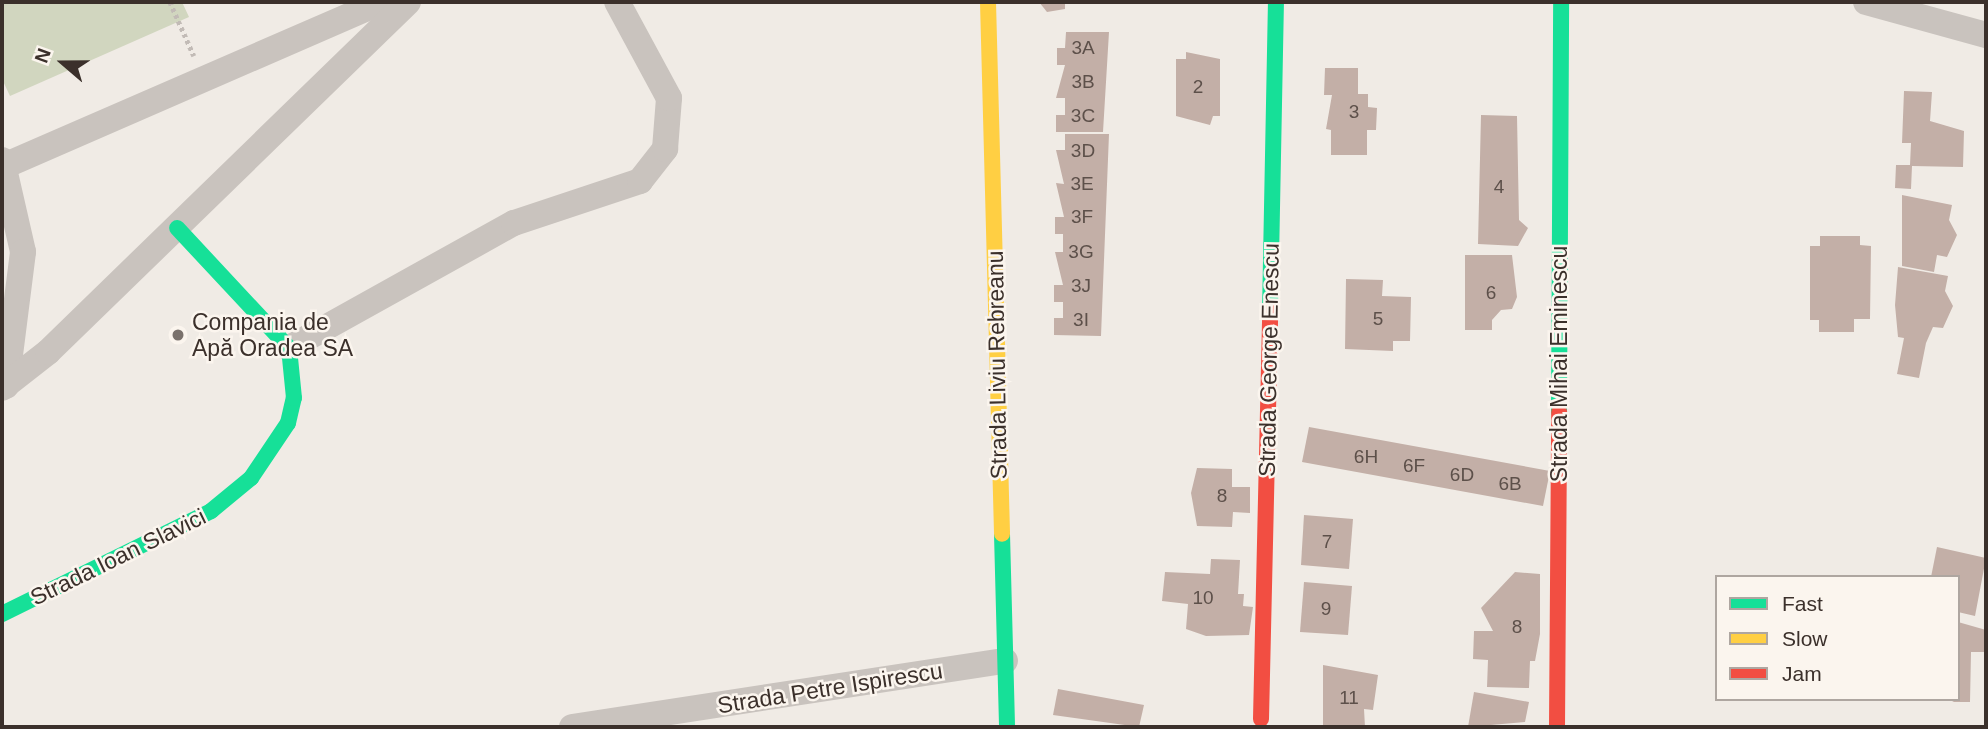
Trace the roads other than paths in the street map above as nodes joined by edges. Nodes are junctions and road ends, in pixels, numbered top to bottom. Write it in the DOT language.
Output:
graph roads {
  1 [pos="381,2"];
  2 [pos="408,2"];
  3 [pos="617,2"];
  4 [pos="988,2"];
  5 [pos="1276,2"];
  6 [pos="1561,2"];
  7 [pos="1866,2"];
  8 [pos="1986,35"];
  9 [pos="3,163"];
  10 [pos="177,229"];
  11 [pos="289,348"];
  12 [pos="4,387"];
  13 [pos="2,614"];
  14 [pos="1005,662"];
  15 [pos="1261,719"];
  16 [pos="572,727"];
  17 [pos="1007,727"];
  18 [pos="1558,727"];
  1 -- 9 [label="street"];
  2 -- 10 [label="street"];
  3 -- 11 [label="street"];
  4 -- 14 [label="street, Strada Liviu Rebreanu"];
  5 -- 15 [label="street, Strada George Enescu"];
  6 -- 18 [label="street, Strada Mihai Eminescu"];
  7 -- 8 [label="street"];
  9 -- 12 [label="street"];
  10 -- 11 [label="street"];
  10 -- 12 [label="street"];
  11 -- 13 [label="street, Strada Ioan Slavici"];
  14 -- 16 [label="street, Strada Petre Ispirescu"];
  14 -- 17 [label="street, Strada Liviu Rebreanu"];
}
